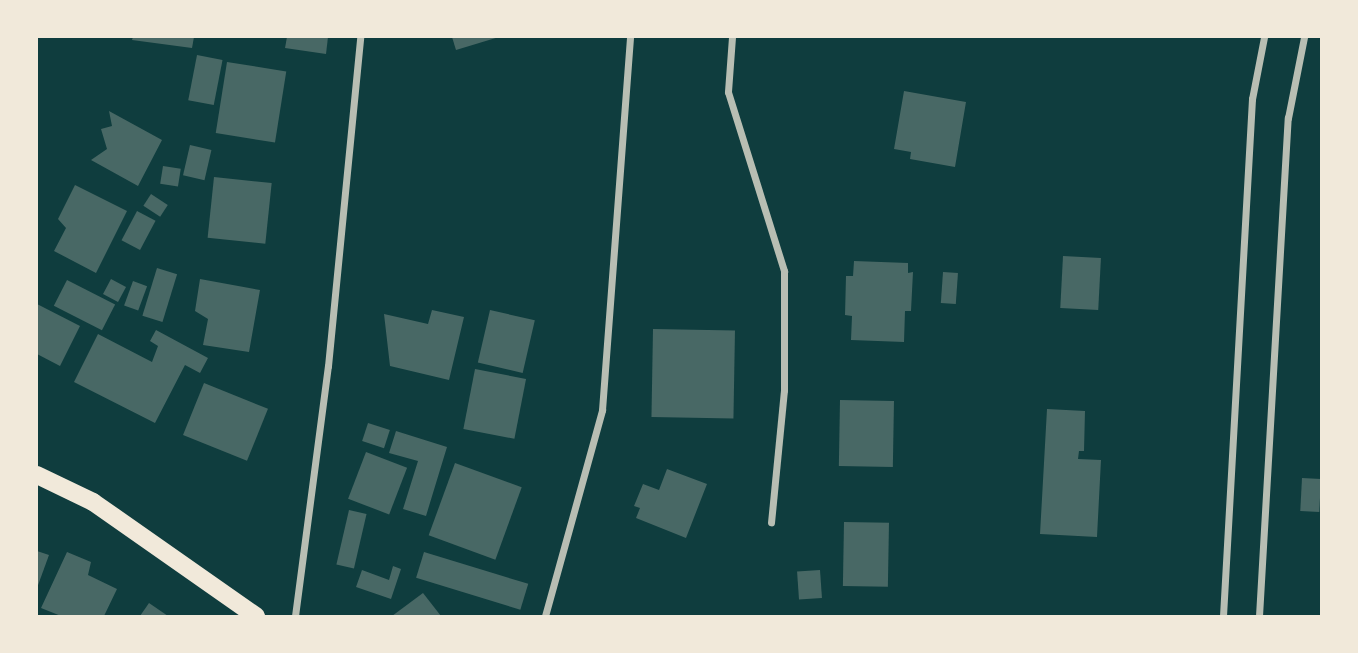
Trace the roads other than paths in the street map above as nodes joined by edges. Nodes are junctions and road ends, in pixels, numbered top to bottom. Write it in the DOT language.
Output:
graph roads {
  1 [pos="360,37"];
  2 [pos="630,37"];
  3 [pos="732,37"];
  4 [pos="1264,37"];
  5 [pos="1304,37"];
  6 [pos="37,475"];
  7 [pos="771,522"];
  8 [pos="256,616"];
  9 [pos="295,616"];
  10 [pos="545,616"];
  11 [pos="1223,616"];
  12 [pos="1259,616"];
  1 -- 9 [label="street"];
  2 -- 10 [label="street"];
  3 -- 7 [label="street"];
  4 -- 11 [label="street"];
  5 -- 12 [label="street"];
  6 -- 8 [label="main road"];
}
